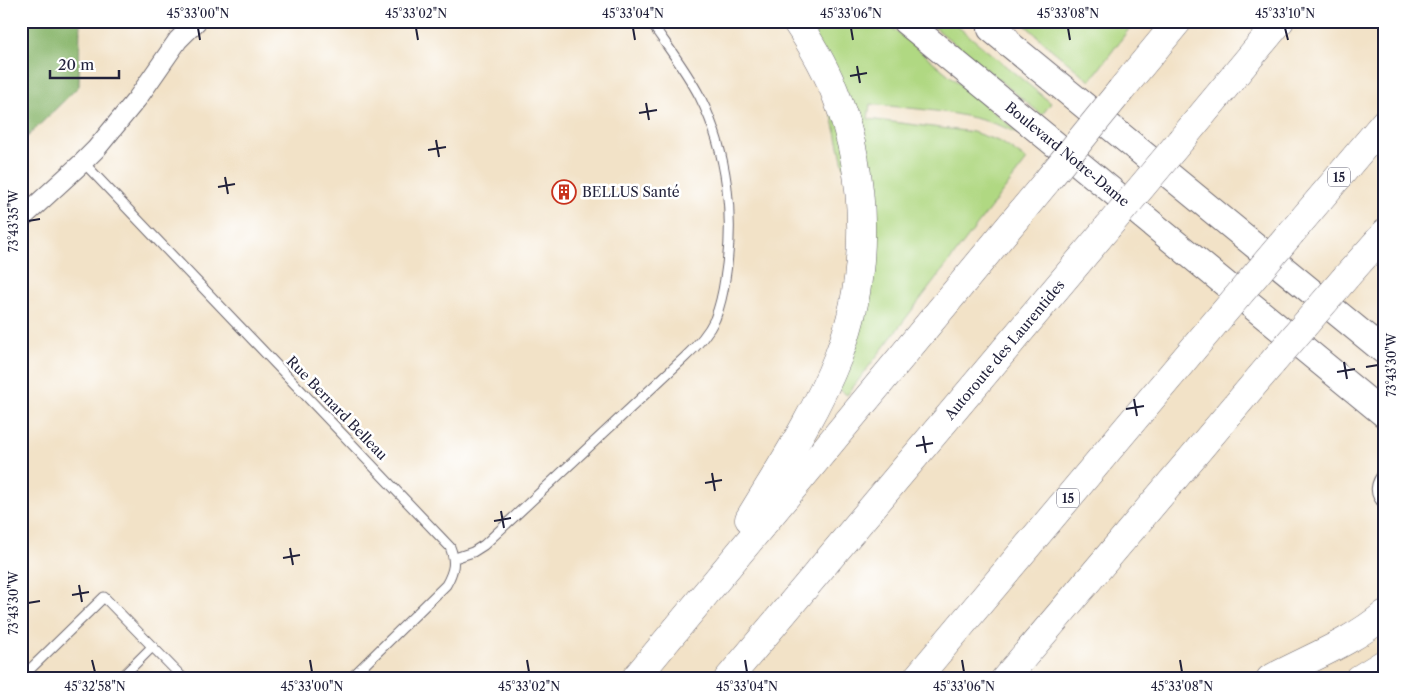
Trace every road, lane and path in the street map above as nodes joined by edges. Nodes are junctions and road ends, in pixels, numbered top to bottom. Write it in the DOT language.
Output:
graph roads {
  1 [pos="183,21"];
  2 [pos="198,21"];
  3 [pos="650,21"];
  4 [pos="796,21"];
  5 [pos="905,21"];
  6 [pos="980,21"];
  7 [pos="1164,21"];
  8 [pos="1178,21"];
  9 [pos="1280,21"];
  10 [pos="1000,32"];
  11 [pos="178,40"];
  12 [pos="1121,90"];
  13 [pos="1385,122"];
  14 [pos="84,162"];
  15 [pos="21,219"];
  16 [pos="1385,232"];
  17 [pos="1385,352"];
  18 [pos="1385,415"];
  19 [pos="1385,471"];
  20 [pos="1385,505"];
  21 [pos="454,558"];
  22 [pos="702,598"];
  23 [pos="1385,614"];
  24 [pos="153,646"];
  25 [pos="1385,663"];
  26 [pos="21,678"];
  27 [pos="120,679"];
  28 [pos="184,679"];
  29 [pos="350,679"];
  30 [pos="635,679"];
  31 [pos="728,679"];
  32 [pos="916,679"];
  33 [pos="1005,679"];
  34 [pos="1270,679"];
  35 [pos="1359,679"];
  1 -- 11 [label="street"];
  2 -- 11 [label="street"];
  3 -- 21 [label="lane"];
  4 -- 22 [label="highway"];
  5 -- 18 [label="street, Boulevard Notre-Dame"];
  6 -- 10 [label="street"];
  7 -- 12 [label="highway"];
  8 -- 12 [label="highway"];
  9 -- 31 [label="highway, Autoroute des Laurentides, bridge"];
  10 -- 17 [label="street"];
  11 -- 14 [label="street"];
  12 -- 22 [label="highway, bridge"];
  13 -- 32 [label="highway, 15, bridge"];
  14 -- 15 [label="street"];
  14 -- 21 [label="lane, Rue Bernard Belleau"];
  16 -- 33 [label="highway, bridge"];
  19 -- 20 [label="lane"];
  21 -- 29 [label="lane"];
  22 -- 30 [label="highway"];
  23 -- 34 [label="highway"];
  24 -- 26 [label="lane"];
  24 -- 27 [label="lane"];
  24 -- 28 [label="lane"];
  25 -- 35 [label="highway"];
}
